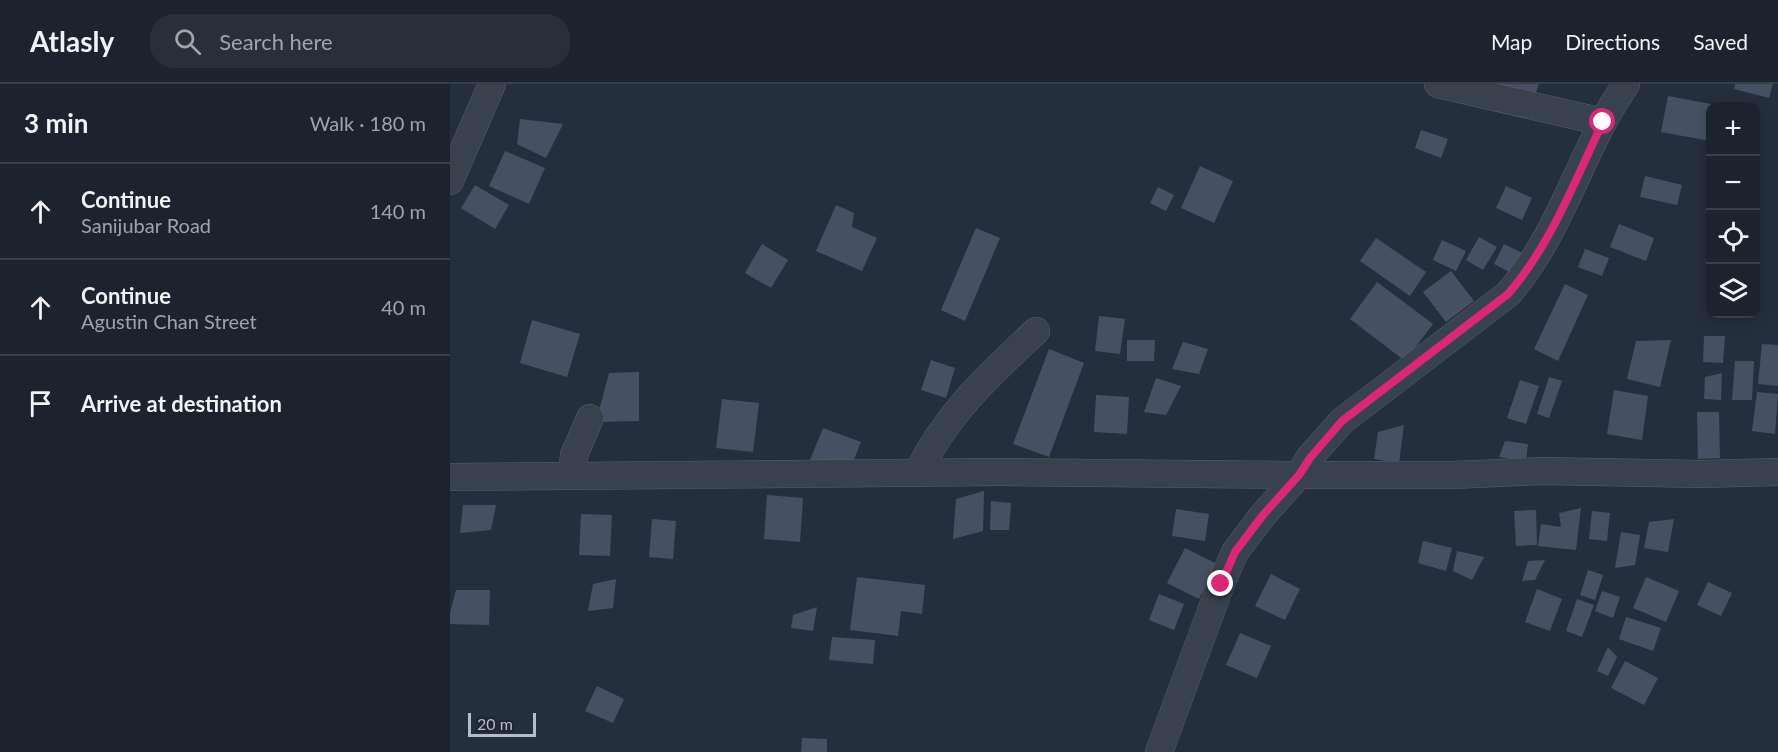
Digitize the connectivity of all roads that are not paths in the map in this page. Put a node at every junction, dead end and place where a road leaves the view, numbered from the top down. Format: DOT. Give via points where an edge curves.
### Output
graph roads {
  1 [pos="492,84"];
  2 [pos="1438,84"];
  3 [pos="1626,84"];
  4 [pos="1603,122"];
  5 [pos="450,181"];
  6 [pos="1036,331"];
  7 [pos="590,418"];
  8 [pos="918,472"];
  9 [pos="1778,472"];
  10 [pos="572,475"];
  11 [pos="1299,475"];
  12 [pos="450,477"];
  13 [pos="1159,752"];
  1 -- 5 [label="street"];
  2 -- 4 [label="street"];
  3 -- 4 [label="street"];
  4 -- 11 [label="street" via="1547,239 1523,277 1508,294 1342,421"];
  6 -- 8 [label="street" via="974,390 939,434"];
  7 -- 10 [label="street" via="574,455"];
  8 -- 10 [label="street"];
  8 -- 11 [label="street"];
  9 -- 11 [label="street"];
  10 -- 12 [label="street"];
  11 -- 13 [label="street" via="1235,552"];
}
